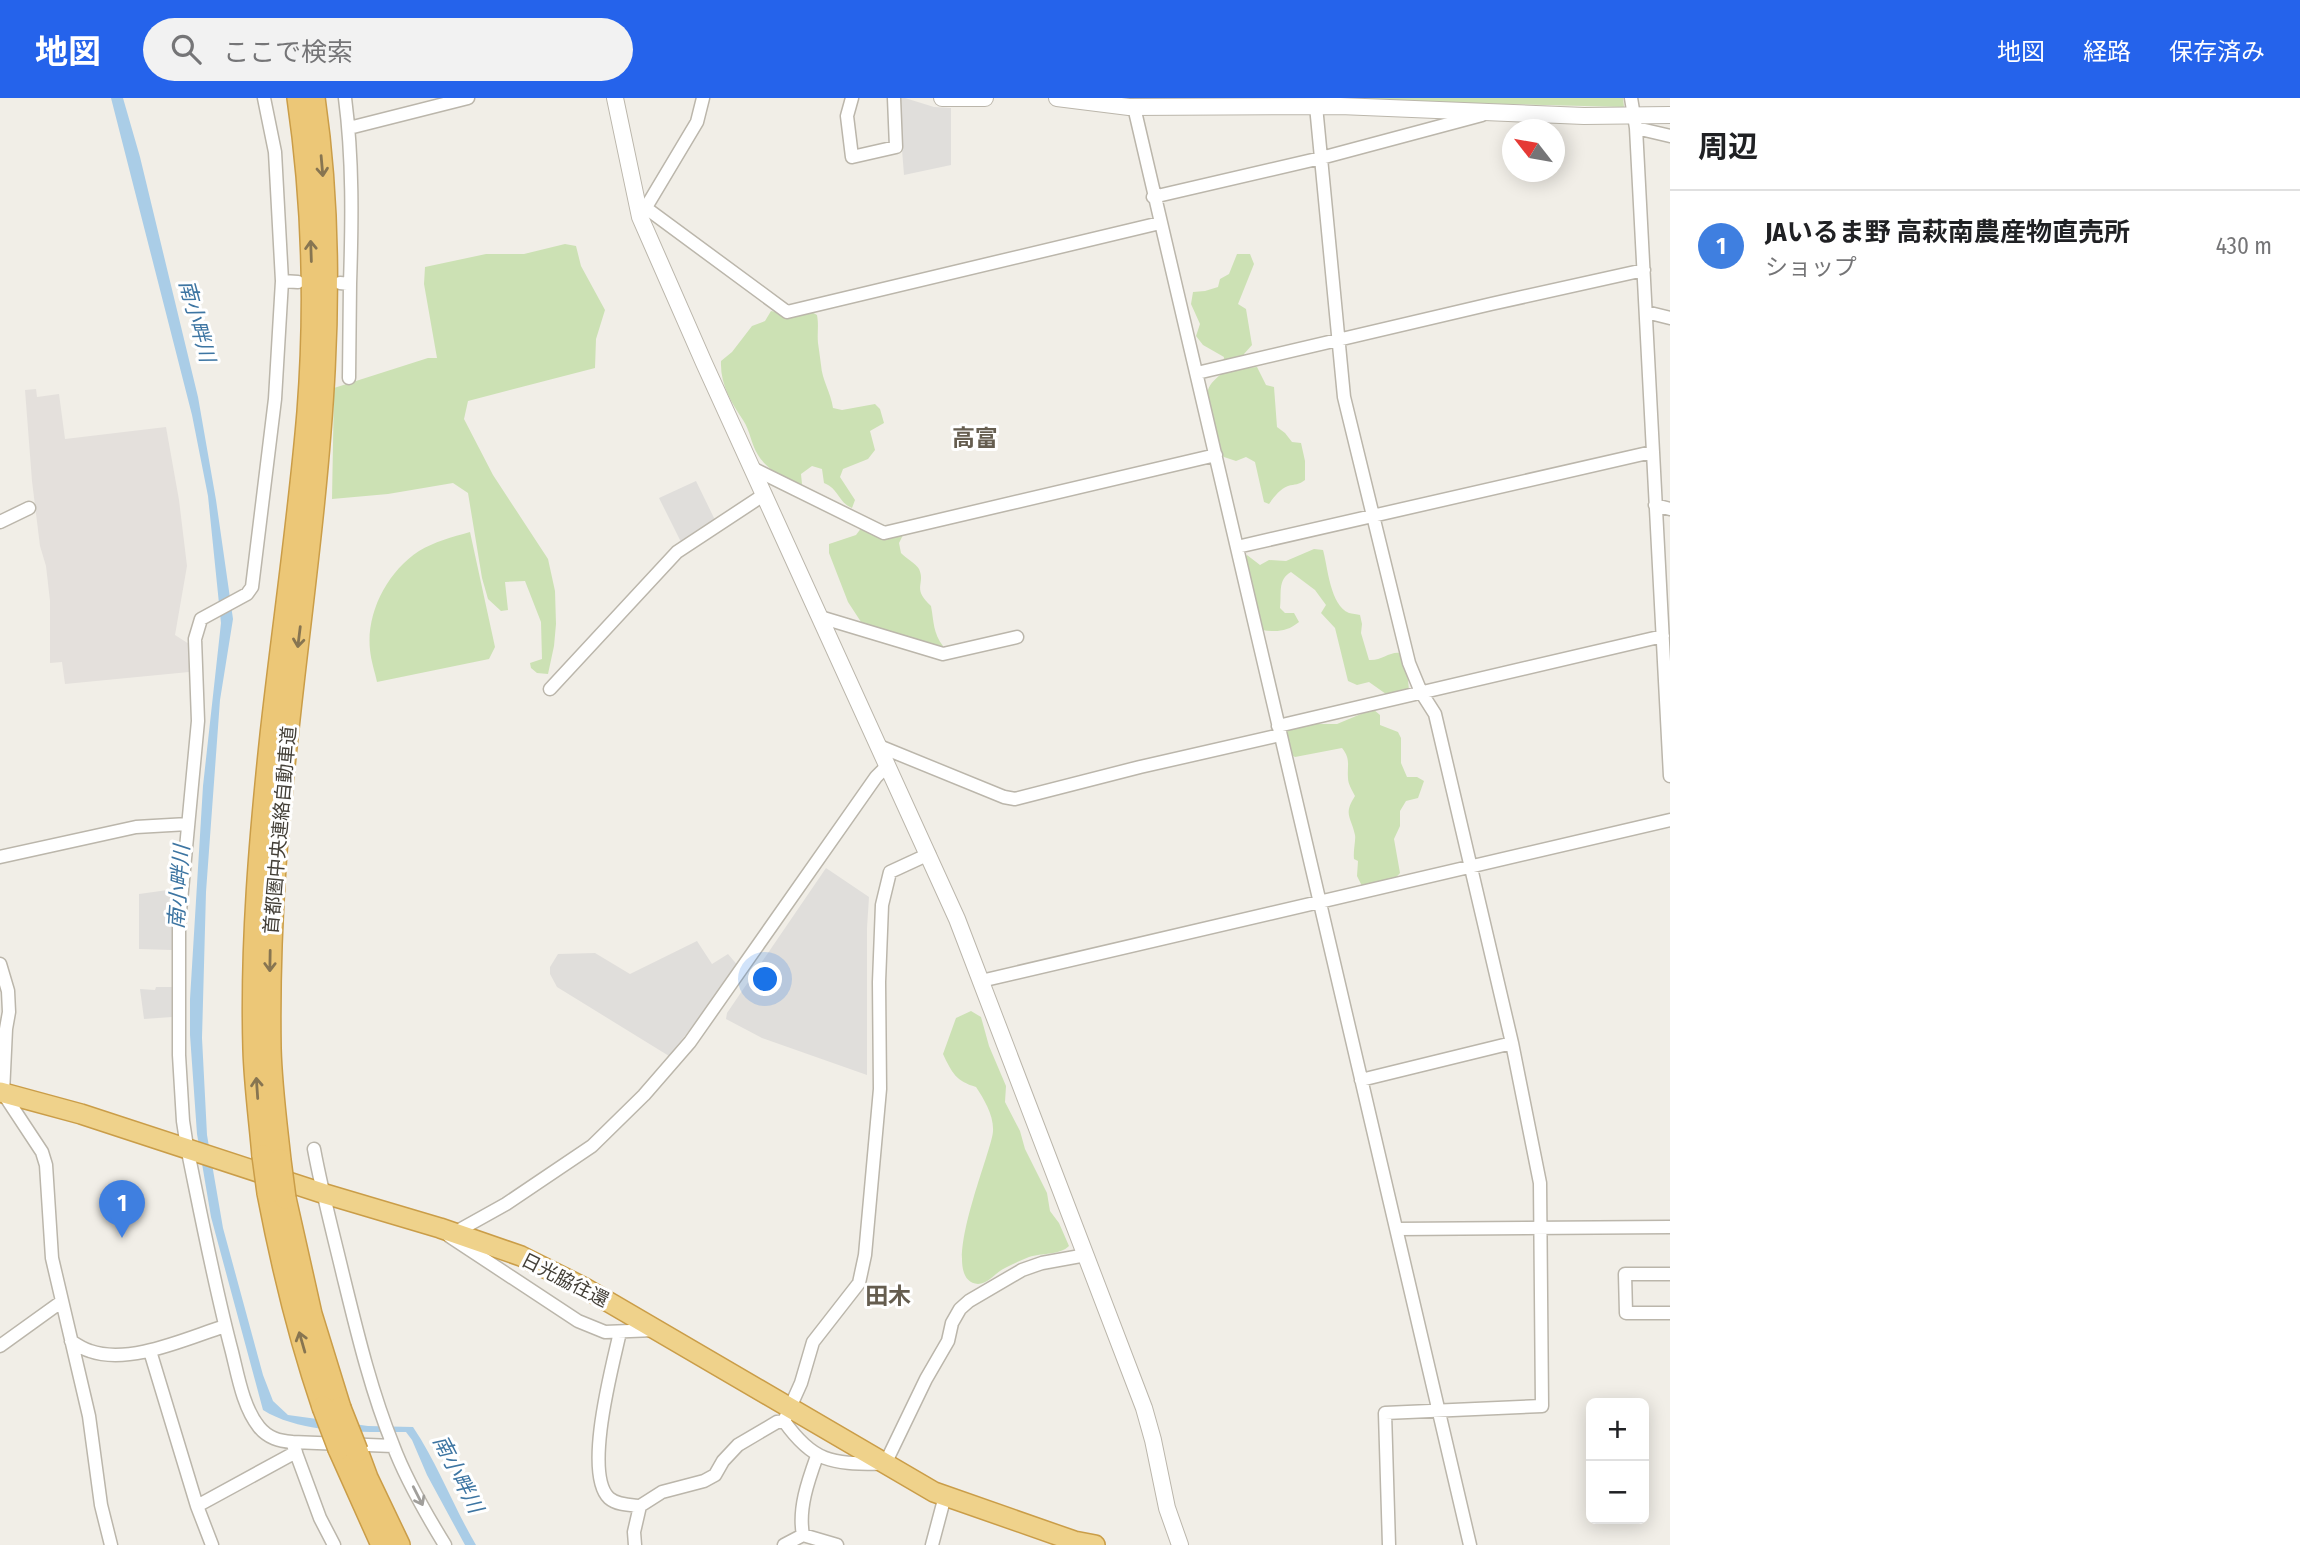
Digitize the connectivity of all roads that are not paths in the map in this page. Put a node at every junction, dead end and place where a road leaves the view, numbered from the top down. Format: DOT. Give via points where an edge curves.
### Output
graph roads {
  1 [pos="264,98"];
  2 [pos="298,98"];
  3 [pos="314,98"];
  4 [pos="345,98"];
  5 [pos="468,98"];
  6 [pos="615,98"];
  7 [pos="703,98"];
  8 [pos="852,98"];
  9 [pos="894,98"];
  10 [pos="942,98"];
  11 [pos="985,98"];
  12 [pos="1057,98"];
  13 [pos="1631,98"];
  14 [pos="1129,104"];
  15 [pos="1316,106"];
  16 [pos="1493,112"];
  17 [pos="1670,115"];
  18 [pos="1635,123"];
  19 [pos="349,128"];
  20 [pos="1670,136"];
  21 [pos="1321,158"];
  22 [pos="1153,197"];
  23 [pos="643,212"];
  24 [pos="1160,223"];
  25 [pos="1644,270"];
  26 [pos="282,281"];
  27 [pos="298,282"];
  28 [pos="1646,312"];
  29 [pos="1670,318"];
  30 [pos="1339,339"];
  31 [pos="1197,373"];
  32 [pos="349,378"];
  33 [pos="1652,452"];
  34 [pos="1216,455"];
  35 [pos="752,468"];
  36 [pos="765,494"];
  37 [pos="1655,506"];
  38 [pos="29,509"];
  39 [pos="1670,509"];
  40 [pos="1373,518"];
  41 [pos="0,522"];
  42 [pos="1237,547"];
  43 [pos="820,617"];
  44 [pos="1662,636"];
  45 [pos="1017,638"];
  46 [pos="550,689"];
  47 [pos="1421,692"];
  48 [pos="1667,696"];
  49 [pos="1279,730"];
  50 [pos="879,746"];
  51 [pos="888,765"];
  52 [pos="1670,776"];
  53 [pos="1670,820"];
  54 [pos="188,824"];
  55 [pos="929,854"];
  56 [pos="0,857"];
  57 [pos="1471,868"];
  58 [pos="1320,903"];
  59 [pos="0,964"];
  60 [pos="981,981"];
  61 [pos="1512,1043"];
  62 [pos="1361,1080"];
  63 [pos="2,1092"];
  64 [pos="191,1149"];
  65 [pos="314,1149"];
  66 [pos="271,1158"];
  67 [pos="322,1193"];
  68 [pos="1670,1227"];
  69 [pos="1540,1228"];
  70 [pos="1397,1229"];
  71 [pos="447,1231"];
  72 [pos="1086,1255"];
  73 [pos="1670,1274"];
  74 [pos="61,1302"];
  75 [pos="1670,1313"];
  76 [pos="225,1326"];
  77 [pos="655,1330"];
  78 [pos="621,1332"];
  79 [pos="71,1341"];
  80 [pos="0,1346"];
  81 [pos="150,1350"];
  82 [pos="1439,1410"];
  83 [pos="787,1415"];
  84 [pos="393,1446"];
  85 [pos="294,1447"];
  86 [pos="348,1450"];
  87 [pos="817,1456"];
  88 [pos="885,1464"];
  89 [pos="945,1496"];
  90 [pos="197,1506"];
  91 [pos="640,1506"];
  92 [pos="803,1535"];
  93 [pos="111,1545"];
  94 [pos="212,1545"];
  95 [pos="334,1545"];
  96 [pos="382,1545"];
  97 [pos="399,1545"];
  98 [pos="445,1545"];
  99 [pos="635,1545"];
  100 [pos="784,1545"];
  101 [pos="837,1545"];
  102 [pos="932,1545"];
  103 [pos="1095,1545"];
  104 [pos="1180,1545"];
  105 [pos="1389,1545"];
  106 [pos="1470,1545"];
  1 -- 26 [label="street" via="275,152"];
  66 -- 2 [label="highway, 首都圏中央連絡自動車道, one-way" via="254,1051 254,991 271,734 308,411 309,213"];
  3 -- 66 [label="highway, 首都圏中央連絡自動車道, one-way" via="326,213 327,332 273,903"];
  4 -- 19 [label="street"];
  5 -- 19 [label="street"];
  6 -- 23 [label="street"];
  7 -- 23 [label="street" via="697,122"];
  8 -- 9 [label="street" via="847,116 852,157 896,147"];
  10 -- 11 [label="street"];
  12 -- 14 [label="street"];
  13 -- 18 [label="street"];
  14 -- 15 [label="street"];
  14 -- 22 [label="street"];
  15 -- 16 [label="street"];
  15 -- 21 [label="street"];
  16 -- 18 [label="street"];
  16 -- 21 [label="street"];
  17 -- 18 [label="street"];
  18 -- 20 [label="street"];
  18 -- 25 [label="street"];
  19 -- 32 [label="street" via="352,230 345,283"];
  21 -- 22 [label="street"];
  21 -- 30 [label="street"];
  22 -- 24 [label="street"];
  23 -- 24 [label="street" via="787,312"];
  23 -- 35 [label="street"];
  24 -- 31 [label="street"];
  25 -- 28 [label="street"];
  25 -- 30 [label="street"];
  26 -- 27 [label="street"];
  26 -- 54 [label="street" via="275,399 254,582 242,597 206,615 195,639 198,721"];
  28 -- 29 [label="street"];
  28 -- 33 [label="street"];
  30 -- 31 [label="street"];
  30 -- 40 [label="street" via="1343,397"];
  31 -- 34 [label="street"];
  33 -- 37 [label="street"];
  33 -- 40 [label="street"];
  34 -- 35 [label="street" via="884,533"];
  34 -- 42 [label="street"];
  35 -- 36 [label="street"];
  36 -- 43 [label="street"];
  36 -- 46 [label="street" via="677,552"];
  37 -- 39 [label="street"];
  37 -- 44 [label="street"];
  38 -- 41 [label="street"];
  40 -- 42 [label="street"];
  40 -- 47 [label="street" via="1409,663"];
  42 -- 49 [label="street"];
  43 -- 45 [label="street" via="943,654"];
  43 -- 50 [label="street"];
  44 -- 47 [label="street"];
  44 -- 48 [label="street"];
  47 -- 49 [label="street"];
  47 -- 57 [label="street" via="1435,714"];
  48 -- 52 [label="street"];
  49 -- 50 [label="street" via="1014,799"];
  49 -- 58 [label="street"];
  50 -- 51 [label="street"];
  51 -- 55 [label="street"];
  51 -- 71 [label="street" via="690,1042 644,1095 592,1146 506,1204"];
  53 -- 57 [label="street"];
  54 -- 56 [label="street" via="136,827"];
  54 -- 64 [label="street" via="179,922 179,1042 183,1121"];
  55 -- 60 [label="street"];
  55 -- 83 [label="street" via="890,872 882,905 880,1089 866,1255 859,1283 813,1342"];
  57 -- 58 [label="street"];
  57 -- 61 [label="street"];
  58 -- 60 [label="street"];
  58 -- 62 [label="street"];
  59 -- 63 [label="street" via="9,1012"];
  60 -- 72 [label="street"];
  61 -- 62 [label="street"];
  61 -- 69 [label="street" via="1540,1183"];
  62 -- 70 [label="street"];
  63 -- 64 [label="highway, 日光脇往還"];
  63 -- 74 [label="street" via="43,1152 52,1258"];
  64 -- 67 [label="highway, 日光脇往還"];
  64 -- 76 [label="street"];
  65 -- 67 [label="street"];
  66 -- 86 [label="highway, 首都圏中央連絡自動車道, bridge" via="279,1251 296,1320"];
  67 -- 71 [label="highway, 日光脇往還"];
  67 -- 84 [label="street" via="354,1321"];
  68 -- 69 [label="street"];
  69 -- 70 [label="street"];
  69 -- 82 [label="street" via="1542,1406"];
  70 -- 82 [label="street"];
  71 -- 77 [label="highway, 日光脇往還" via="555,1271"];
  71 -- 78 [label="street" via="456,1243 578,1321 605,1332"];
  72 -- 88 [label="street" via="1022,1270 960,1309"];
  72 -- 104 [label="street" via="1144,1408"];
  73 -- 75 [label="street" via="1625,1274 1626,1313"];
  74 -- 79 [label="street"];
  74 -- 80 [label="street"];
  76 -- 81 [label="street"];
  76 -- 85 [label="street" via="251,1414 268,1436"];
  77 -- 78 [label="street"];
  77 -- 83 [label="highway, 日光脇往還"];
  78 -- 91 [label="street" via="603,1411 599,1462 608,1498"];
  79 -- 81 [label="street" via="106,1355"];
  79 -- 93 [label="street"];
  81 -- 90 [label="street"];
  82 -- 105 [label="street" via="1385,1413"];
  82 -- 106 [label="street"];
  83 -- 87 [label="street" via="798,1441"];
  83 -- 88 [label="highway, 日光脇往還"];
  83 -- 91 [label="street" via="738,1445 715,1475 662,1492"];
  84 -- 85 [label="street"];
  84 -- 98 [label="street, one-way"];
  85 -- 90 [label="street"];
  85 -- 95 [label="street"];
  86 -- 96 [label="highway, 首都圏中央連絡自動車道"];
  86 -- 97 [label="highway, 首都圏中央連絡自動車道"];
  87 -- 88 [label="street" via="848,1464"];
  87 -- 92 [label="street" via="806,1488"];
  88 -- 89 [label="highway, 日光脇往還"];
  89 -- 102 [label="street"];
  89 -- 103 [label="highway, 日光脇往還"];
  90 -- 94 [label="street"];
  91 -- 99 [label="street"];
  92 -- 100 [label="street"];
  92 -- 101 [label="street"];
}
